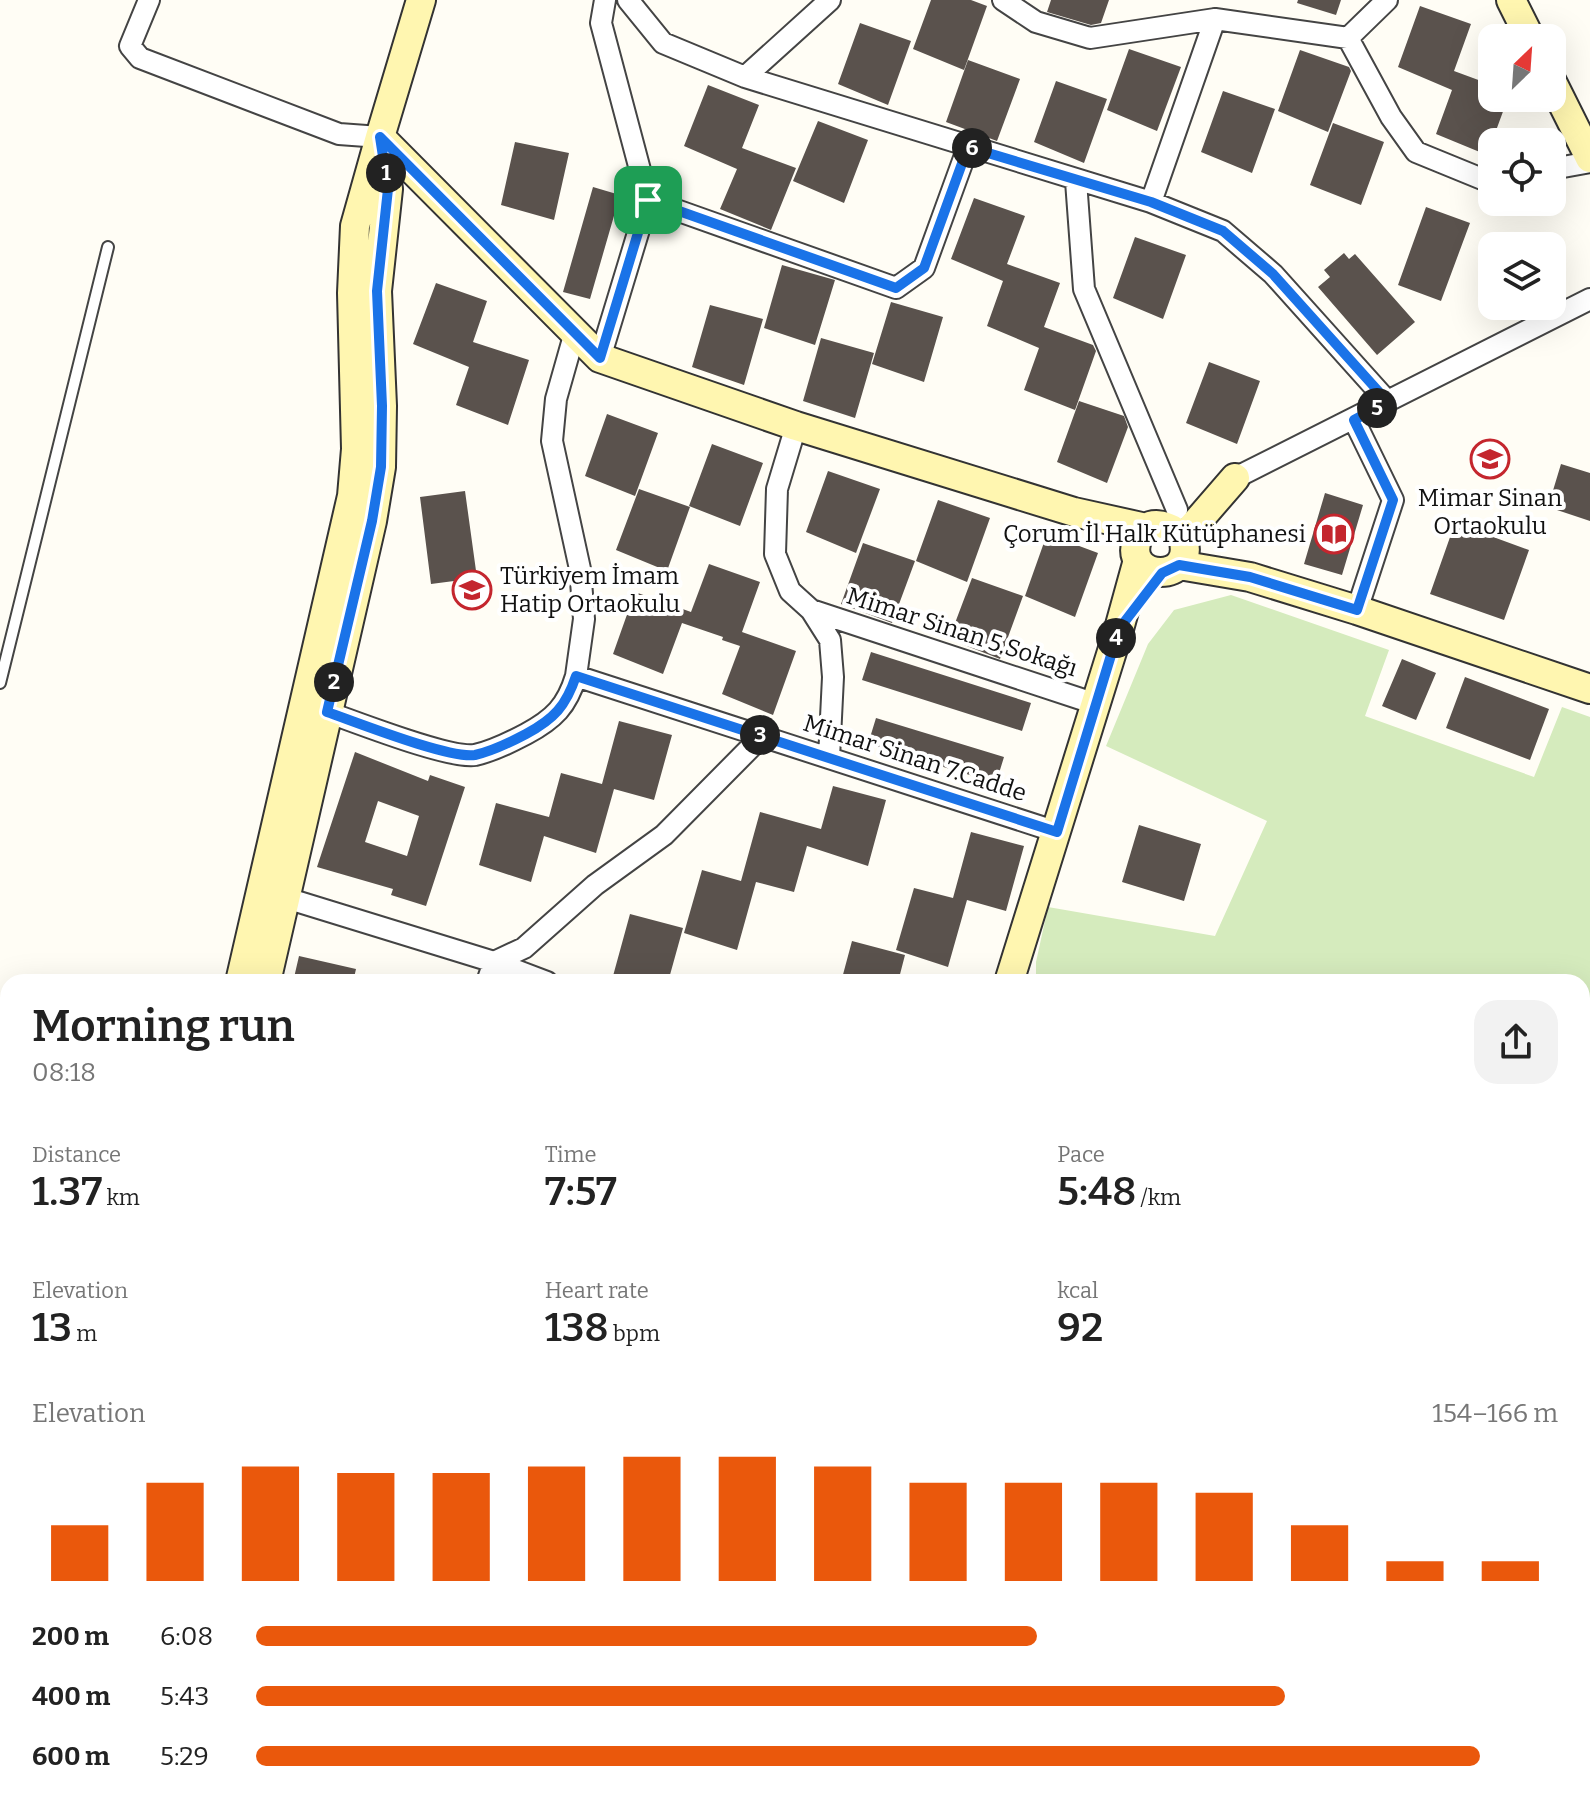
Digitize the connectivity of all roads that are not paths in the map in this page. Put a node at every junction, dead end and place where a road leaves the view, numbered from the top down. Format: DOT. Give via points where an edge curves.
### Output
graph roads {
  1 [pos="149,0"];
  2 [pos="421,0"];
  3 [pos="605,0"];
  4 [pos="628,0"];
  5 [pos="830,0"];
  6 [pos="1003,0"];
  7 [pos="1387,0"];
  8 [pos="1511,0"];
  9 [pos="1215,19"];
  10 [pos="1523,24"];
  11 [pos="1348,38"];
  12 [pos="745,77"];
  13 [pos="1566,111"];
  14 [pos="380,137"];
  15 [pos="968,147"];
  16 [pos="1590,160"];
  17 [pos="1566,166"];
  18 [pos="1478,177"];
  19 [pos="1076,181"];
  20 [pos="427,185"];
  21 [pos="648,200"];
  22 [pos="1151,202"];
  23 [pos="382,238"];
  24 [pos="108,247"];
  25 [pos="1590,299"];
  26 [pos="575,332"];
  27 [pos="600,358"];
  28 [pos="1388,402"];
  29 [pos="1354,420"];
  30 [pos="796,426"];
  31 [pos="1235,478"];
  32 [pos="1163,544"];
  33 [pos="811,610"];
  34 [pos="1357,610"];
  35 [pos="576,676"];
  36 [pos="0,683"];
  37 [pos="1590,689"];
  38 [pos="1096,704"];
  39 [pos="327,712"];
  40 [pos="762,736"];
  41 [pos="829,758"];
  42 [pos="1057,832"];
  43 [pos="275,895"];
  44 [pos="490,972"];
  45 [pos="243,974"];
  46 [pos="267,974"];
  47 [pos="1012,974"];
  1 -- 14 [label="street" via="130,46 140,58 339,134"];
  2 -- 14 [label="street"];
  3 -- 21 [label="street" via="601,23"];
  4 -- 12 [label="street" via="663,43"];
  5 -- 12 [label="street"];
  6 -- 9 [label="street" via="1036,22 1090,38"];
  7 -- 11 [label="street"];
  8 -- 10 [label="street"];
  9 -- 11 [label="street"];
  9 -- 22 [label="street"];
  11 -- 18 [label="street" via="1416,152"];
  12 -- 15 [label="street"];
  13 -- 16 [label="street"];
  14 -- 20 [label="street"];
  14 -- 23 [label="street" via="388,189"];
  14 -- 43 [label="street" via="355,226 352,496 302,708"];
  15 -- 19 [label="street"];
  15 -- 21 [label="street" via="924,268 896,288"];
  16 -- 17 [label="street"];
  19 -- 22 [label="street"];
  19 -- 32 [label="street" via="1084,289"];
  20 -- 23 [label="street" via="405,199"];
  20 -- 26 [label="street"];
  21 -- 27 [label="street"];
  22 -- 28 [label="street" via="1223,231 1273,274"];
  23 -- 39 [label="street" via="377,322 381,467"];
  24 -- 36 [label="lane"];
  25 -- 28 [label="street"];
  26 -- 27 [label="street"];
  26 -- 35 [label="street" via="556,399 552,441 580,569 584,619"];
  27 -- 30 [label="street"];
  28 -- 29 [label="street"];
  29 -- 31 [label="street"];
  29 -- 34 [label="street" via="1393,500"];
  30 -- 32 [label="street"];
  30 -- 33 [label="street" via="777,489 775,554 790,591"];
  31 -- 32 [label="street"];
  32 -- 34 [label="street"];
  32 -- 38 [label="street" via="1119,629"];
  33 -- 38 [label="street, Mimar Sinan 5.Sokağı"];
  33 -- 41 [label="street" via="830,640"];
  34 -- 37 [label="street"];
  35 -- 39 [label="street" via="569,698 554,717 500,748 472,756"];
  35 -- 40 [label="street, Mimar Sinan 7.Cadde"];
  38 -- 42 [label="street"];
  39 -- 43 [label="street"];
  40 -- 41 [label="street, Mimar Sinan 7.Cadde"];
  40 -- 44 [label="street" via="664,835"];
  41 -- 42 [label="street, Mimar Sinan 7.Cadde"];
  42 -- 47 [label="street"];
  43 -- 44 [label="street"];
  43 -- 45 [label="street"];
  43 -- 46 [label="street"];
}
